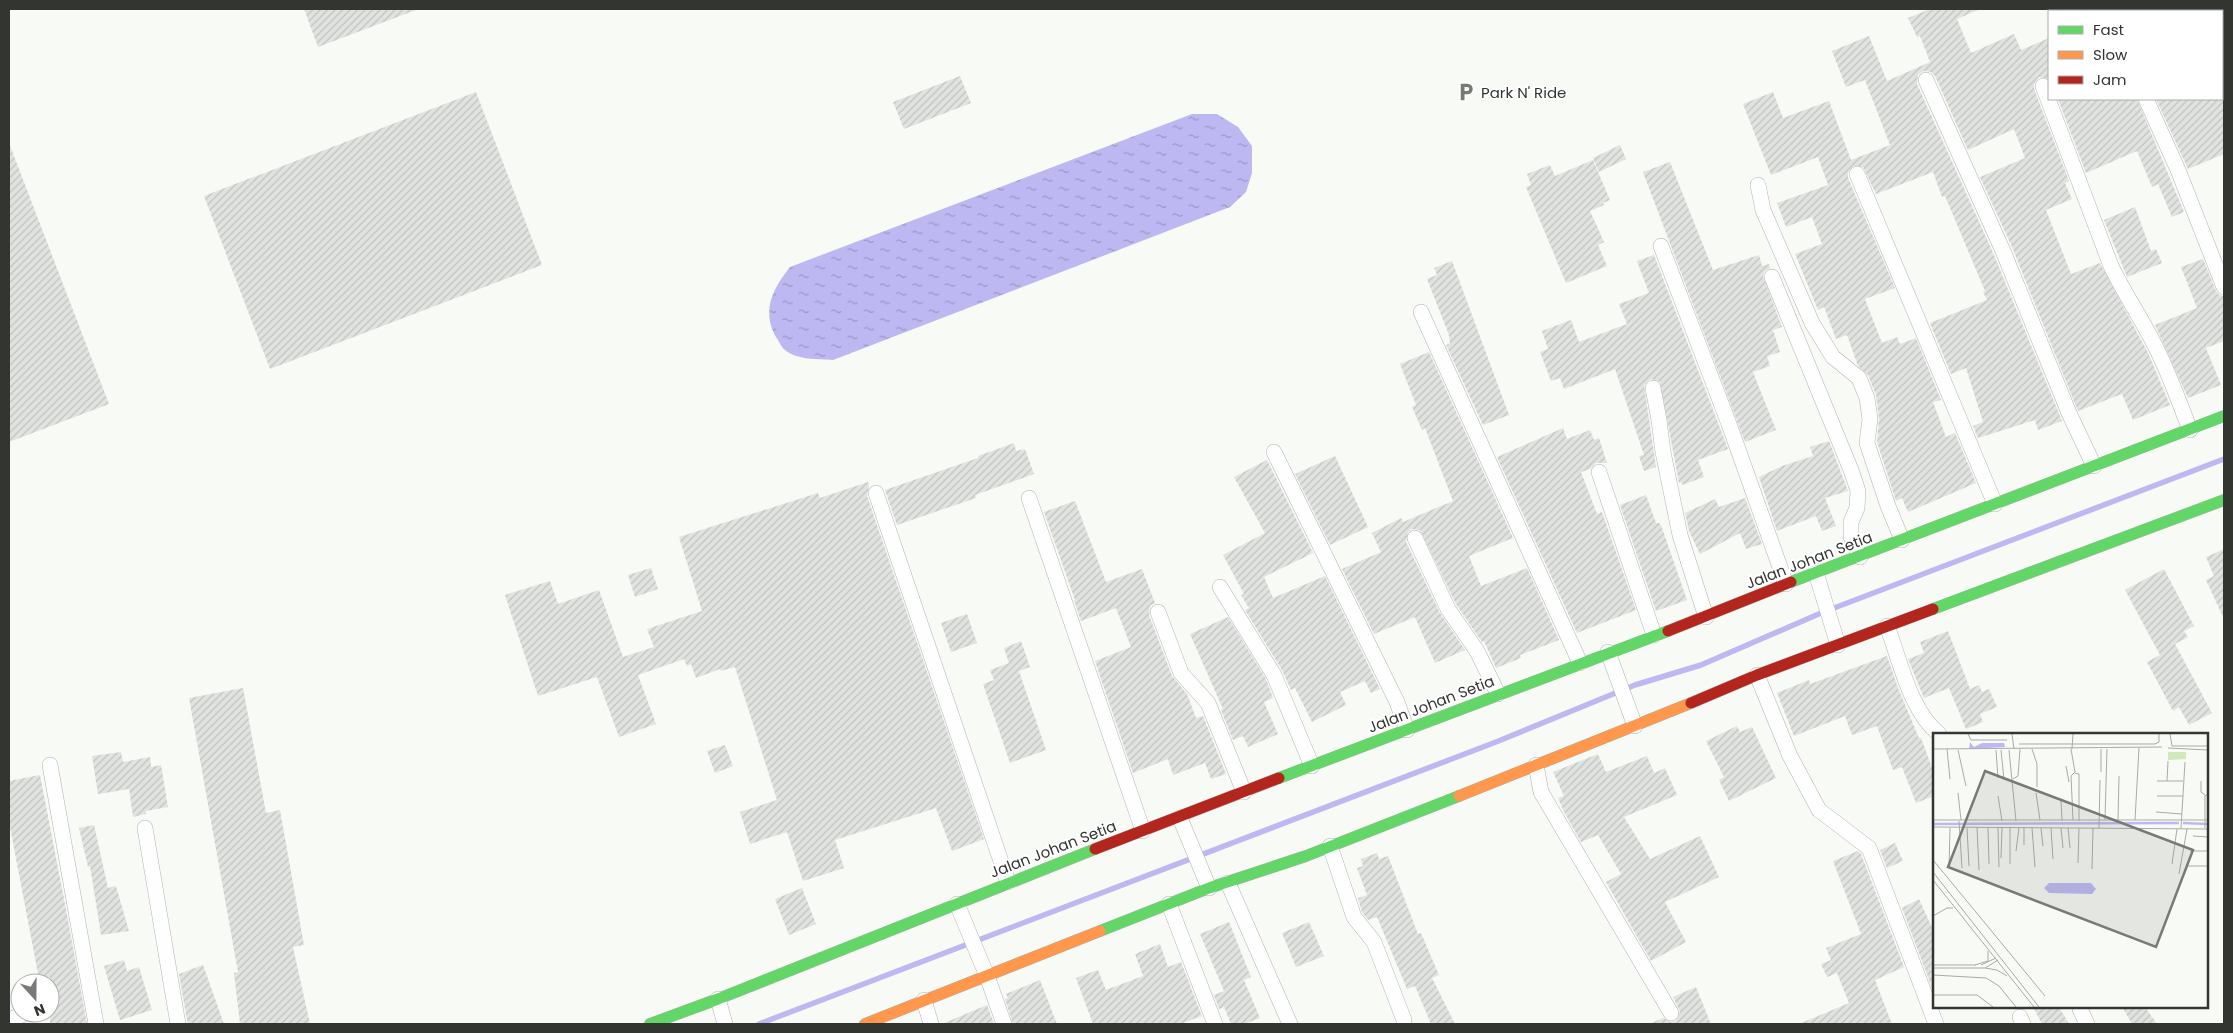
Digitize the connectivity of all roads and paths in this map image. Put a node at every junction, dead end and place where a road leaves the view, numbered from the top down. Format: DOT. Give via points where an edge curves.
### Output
graph roads {
  1 [pos="1926,80"];
  2 [pos="2043,86"];
  3 [pos="2048,99"];
  4 [pos="2048,100"];
  5 [pos="2146,100"];
  6 [pos="1857,174"];
  7 [pos="1758,185"];
  8 [pos="1661,246"];
  9 [pos="1772,276"];
  10 [pos="2224,287"];
  11 [pos="1421,312"];
  12 [pos="1653,388"];
  13 [pos="2224,416"];
  14 [pos="2190,430"];
  15 [pos="1274,452"];
  16 [pos="2094,466"];
  17 [pos="1599,472"];
  18 [pos="876,493"];
  19 [pos="1029,498"];
  20 [pos="1992,498"];
  21 [pos="2224,500"];
  22 [pos="1415,538"];
  23 [pos="1902,540"];
  24 [pos="1860,557"];
  25 [pos="1816,573"];
  26 [pos="1786,584"];
  27 [pos="1220,587"];
  28 [pos="1158,612"];
  29 [pos="1706,617"];
  30 [pos="1887,626"];
  31 [pos="1654,635"];
  32 [pos="1836,637"];
  33 [pos="1608,652"];
  34 [pos="1580,663"];
  35 [pos="1757,675"];
  36 [pos="1498,694"];
  37 [pos="1633,721"];
  38 [pos="1405,724"];
  39 [pos="1938,733"];
  40 [pos="1310,762"];
  41 [pos="50,765"];
  42 [pos="1536,765"];
  43 [pos="1243,789"];
  44 [pos="1180,818"];
  45 [pos="1141,827"];
  46 [pos="145,828"];
  47 [pos="1330,846"];
  48 [pos="1008,882"];
  49 [pos="1206,882"];
  50 [pos="1228,883"];
  51 [pos="957,904"];
  52 [pos="1170,904"];
  53 [pos="985,970"];
  54 [pos="718,999"];
  55 [pos="924,1000"];
  56 [pos="2080,1009"];
  57 [pos="1671,1013"];
  58 [pos="1404,1020"];
  59 [pos="724,1021"];
  60 [pos="96,1024"];
  61 [pos="178,1024"];
  62 [pos="650,1024"];
  63 [pos="865,1024"];
  64 [pos="931,1024"];
  65 [pos="1004,1024"];
  66 [pos="1215,1024"];
  67 [pos="1290,1024"];
  68 [pos="1936,1024"];
  69 [pos="2088,1024"];
  1 -- 16 [label="street"];
  2 -- 3 [label="street"];
  4 -- 14 [label="street" via="2111,266 2151,337"];
  5 -- 10 [label="street"];
  6 -- 20 [label="street"];
  7 -- 23 [label="street" via="1763,210 1812,323 1833,357 1859,378 1867,398 1870,419 1867,443"];
  8 -- 26 [label="street"];
  9 -- 24 [label="street" via="1858,491 1857,508 1851,522 1852,538"];
  11 -- 34 [label="street"];
  12 -- 29 [label="street" via="1680,535"];
  13 -- 14 [label="main road, Jalan Johan Setia"];
  14 -- 16 [label="main road, Jalan Johan Setia"];
  15 -- 38 [label="street"];
  16 -- 20 [label="main road, Jalan Johan Setia"];
  17 -- 31 [label="street"];
  18 -- 48 [label="street"];
  19 -- 45 [label="street"];
  20 -- 23 [label="main road, Jalan Johan Setia"];
  21 -- 30 [label="main road"];
  22 -- 36 [label="street" via="1448,609 1476,651"];
  23 -- 24 [label="main road, Jalan Johan Setia"];
  24 -- 25 [label="main road, Jalan Johan Setia"];
  25 -- 26 [label="main road, Jalan Johan Setia"];
  25 -- 32 [label="street"];
  26 -- 29 [label="main road, Jalan Johan Setia"];
  27 -- 40 [label="street" via="1274,676"];
  28 -- 43 [label="street" via="1181,673 1208,703"];
  29 -- 31 [label="main road, Jalan Johan Setia"];
  30 -- 32 [label="main road"];
  30 -- 39 [label="street" via="1918,710"];
  31 -- 33 [label="main road, Jalan Johan Setia"];
  32 -- 35 [label="main road"];
  33 -- 34 [label="main road, Jalan Johan Setia"];
  33 -- 37 [label="street"];
  34 -- 36 [label="main road, Jalan Johan Setia"];
  35 -- 37 [label="main road"];
  35 -- 68 [label="street" via="1790,756 1820,810 1869,848"];
  36 -- 38 [label="main road, Jalan Johan Setia"];
  37 -- 42 [label="main road"];
  38 -- 40 [label="main road, Jalan Johan Setia"];
  40 -- 43 [label="main road, Jalan Johan Setia"];
  41 -- 60 [label="street"];
  42 -- 47 [label="main road"];
  42 -- 57 [label="street" via="1541,792"];
  43 -- 44 [label="main road, Jalan Johan Setia"];
  44 -- 45 [label="main road, Jalan Johan Setia"];
  44 -- 49 [label="street"];
  45 -- 48 [label="main road, Jalan Johan Setia"];
  46 -- 61 [label="street"];
  47 -- 50 [label="main road"];
  47 -- 58 [label="street" via="1354,917 1374,942"];
  48 -- 51 [label="main road, Jalan Johan Setia"];
  49 -- 50 [label="main road"];
  49 -- 52 [label="main road"];
  50 -- 67 [label="street"];
  51 -- 53 [label="street"];
  51 -- 54 [label="main road, Jalan Johan Setia"];
  52 -- 53 [label="main road"];
  52 -- 66 [label="street"];
  53 -- 55 [label="main road"];
  53 -- 65 [label="street"];
  54 -- 59 [label="street"];
  54 -- 62 [label="main road, Jalan Johan Setia"];
  55 -- 63 [label="main road"];
  55 -- 64 [label="street"];
  56 -- 69 [label="street"];
}
